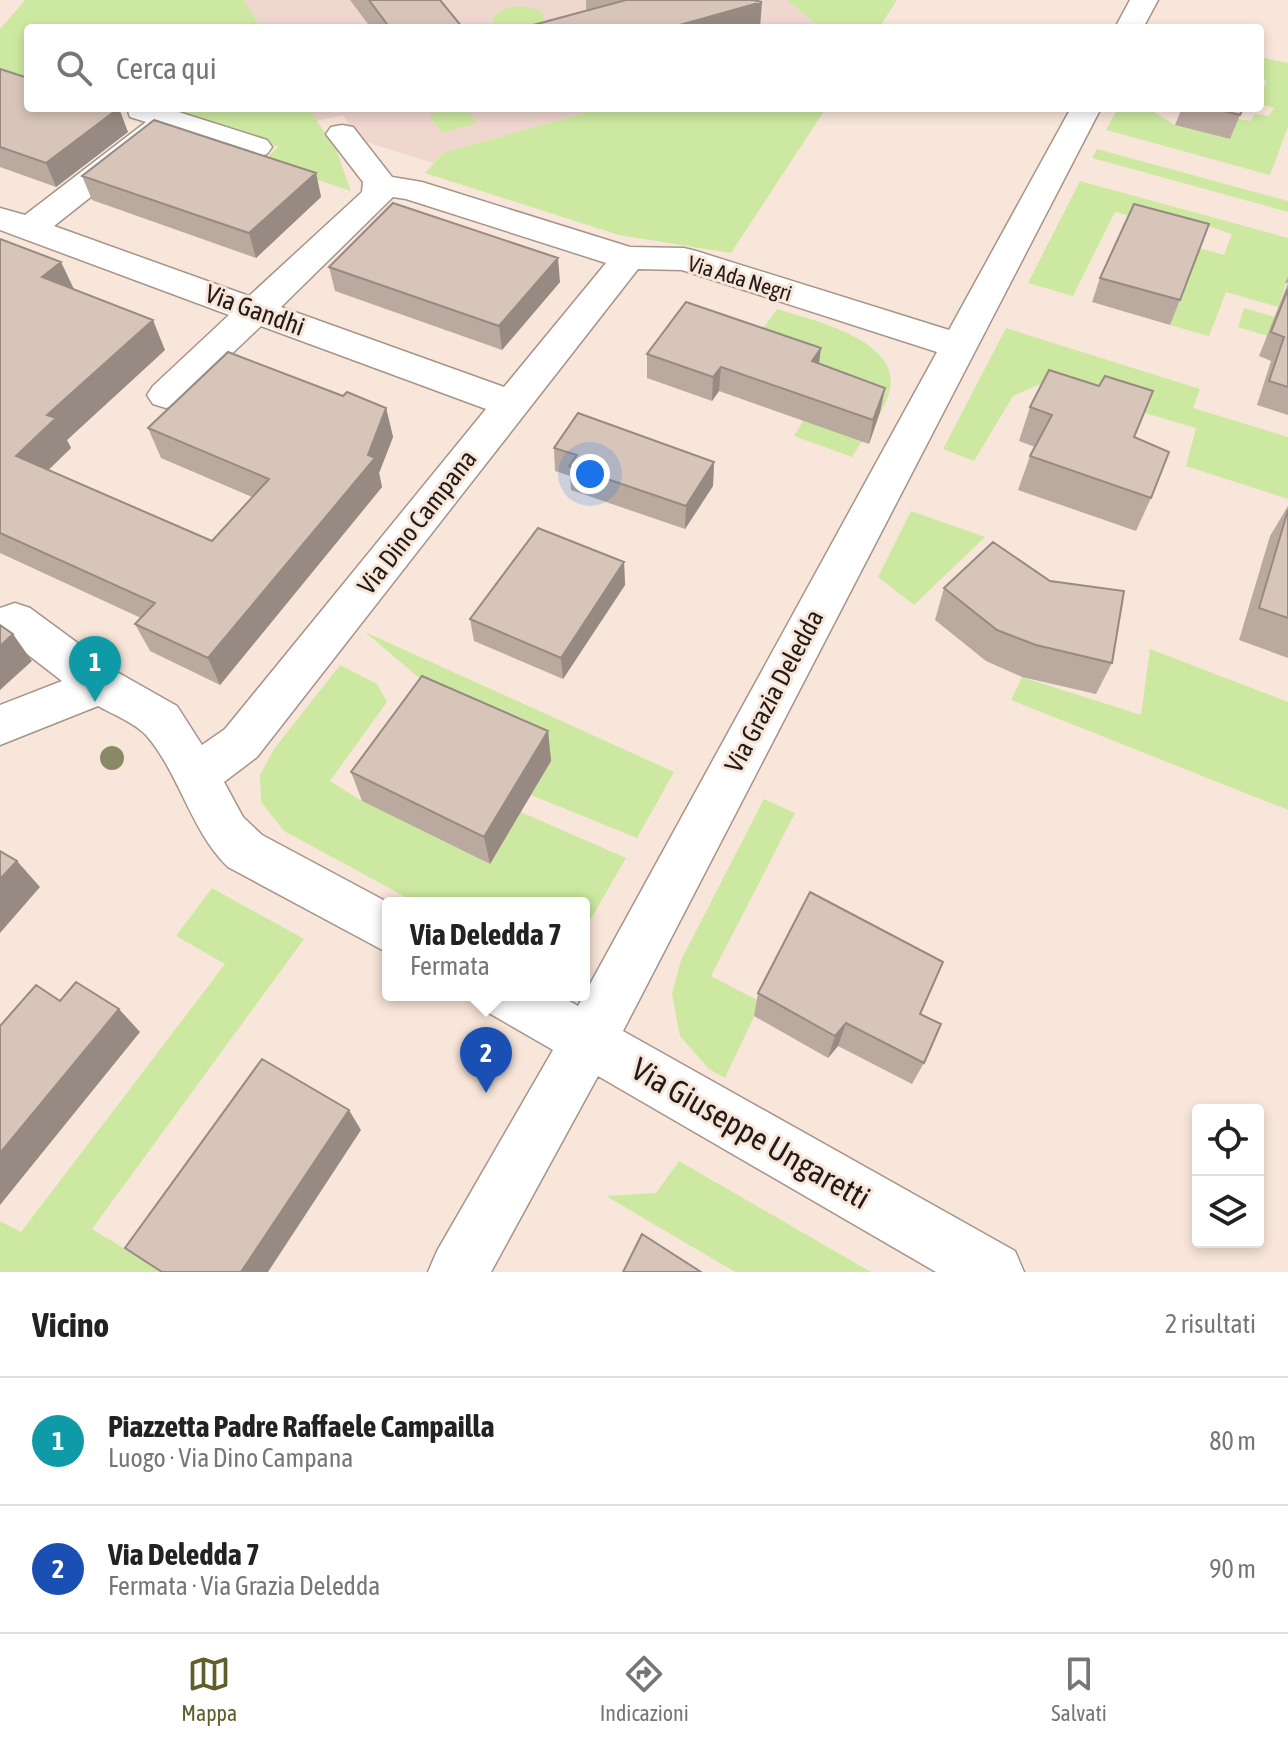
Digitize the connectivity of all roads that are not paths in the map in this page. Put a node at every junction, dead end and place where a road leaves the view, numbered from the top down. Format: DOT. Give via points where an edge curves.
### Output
graph roads {
  1 [pos="1144,0"];
  2 [pos="1131,24"];
  3 [pos="147,112"];
  4 [pos="1084,112"];
  5 [pos="169,119"];
  6 [pos="342,134"];
  7 [pos="256,147"];
  8 [pos="381,186"];
  9 [pos="15,223"];
  10 [pos="628,258"];
  11 [pos="255,310"];
  12 [pos="959,346"];
  13 [pos="166,395"];
  14 [pos="510,404"];
  15 [pos="15,620"];
  16 [pos="101,685"];
  17 [pos="0,725"];
  18 [pos="196,776"];
  19 [pos="382,926"];
  20 [pos="519,1001"];
  21 [pos="589,1040"];
  22 [pos="458,1272"];
  23 [pos="994,1272"];
  1 -- 2 [label="street"];
  3 -- 5 [label="street"];
  4 -- 12 [label="street, Via Grazia Deledda"];
  5 -- 7 [label="street"];
  5 -- 9 [label="street"];
  6 -- 8 [label="street"];
  8 -- 10 [label="street, Via Ada Negri" via="410,189"];
  8 -- 11 [label="street" via="377,196"];
  9 -- 11 [label="street, Via Gandhi"];
  10 -- 12 [label="street, Via Ada Negri" via="684,259"];
  10 -- 14 [label="street, Via Dino Campana"];
  11 -- 13 [label="street"];
  11 -- 14 [label="street, Via Gandhi"];
  12 -- 21 [label="street, Via Grazia Deledda"];
  14 -- 18 [label="street, Via Dino Campana" via="241,743"];
  15 -- 16 [label="street"];
  16 -- 17 [label="street"];
  16 -- 18 [label="street" via="161,720"];
  18 -- 19 [label="street" via="226,833 245,851"];
  20 -- 21 [label="street, Via Giuseppe Ungaretti"];
  21 -- 22 [label="street, Via Grazia Deledda"];
  21 -- 23 [label="street, Via Giuseppe Ungaretti"];
}
